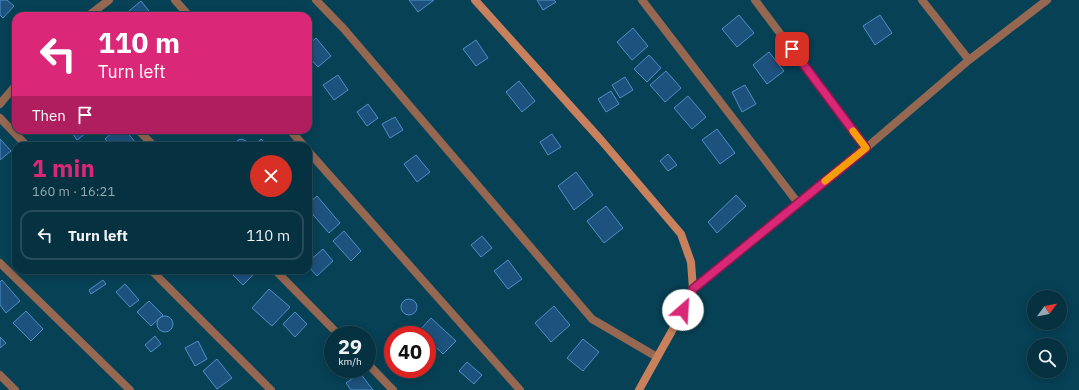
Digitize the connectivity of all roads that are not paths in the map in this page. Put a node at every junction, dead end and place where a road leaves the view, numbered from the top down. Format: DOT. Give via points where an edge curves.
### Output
graph roads {
  1 [pos="109,0"];
  2 [pos="175,0"];
  3 [pos="316,0"];
  4 [pos="475,0"];
  5 [pos="642,0"];
  6 [pos="755,0"];
  7 [pos="922,0"];
  8 [pos="1047,0"];
  9 [pos="93,12"];
  10 [pos="186,12"];
  11 [pos="969,60"];
  12 [pos="12,90"];
  13 [pos="0,104"];
  14 [pos="0,118"];
  15 [pos="12,130"];
  16 [pos="16,134"];
  17 [pos="142,134"];
  18 [pos="294,134"];
  19 [pos="24,142"];
  20 [pos="150,142"];
  21 [pos="300,142"];
  22 [pos="866,148"];
  23 [pos="312,156"];
  24 [pos="798,203"];
  25 [pos="0,263"];
  26 [pos="155,274"];
  27 [pos="279,274"];
  28 [pos="693,289"];
  29 [pos="330,326"];
  30 [pos="657,358"];
  31 [pos="376,372"];
  32 [pos="0,375"];
  33 [pos="15,390"];
  34 [pos="130,390"];
  35 [pos="271,390"];
  36 [pos="393,390"];
  37 [pos="520,390"];
  38 [pos="640,390"];
  1 -- 9 [label="street"];
  2 -- 10 [label="street"];
  3 -- 30 [label="street" via="344,29 592,319"];
  4 -- 28 [label="street" via="681,234 691,262"];
  5 -- 24 [label="street"];
  6 -- 22 [label="street"];
  7 -- 11 [label="street"];
  8 -- 11 [label="street"];
  11 -- 22 [label="street"];
  12 -- 13 [label="street"];
  14 -- 15 [label="street"];
  16 -- 19 [label="street"];
  17 -- 20 [label="street"];
  18 -- 21 [label="street"];
  22 -- 24 [label="street"];
  23 -- 37 [label="street"];
  24 -- 28 [label="street"];
  25 -- 34 [label="street"];
  26 -- 35 [label="street"];
  27 -- 29 [label="street"];
  28 -- 30 [label="street"];
  30 -- 38 [label="street"];
  31 -- 36 [label="street"];
  32 -- 33 [label="street"];
}
